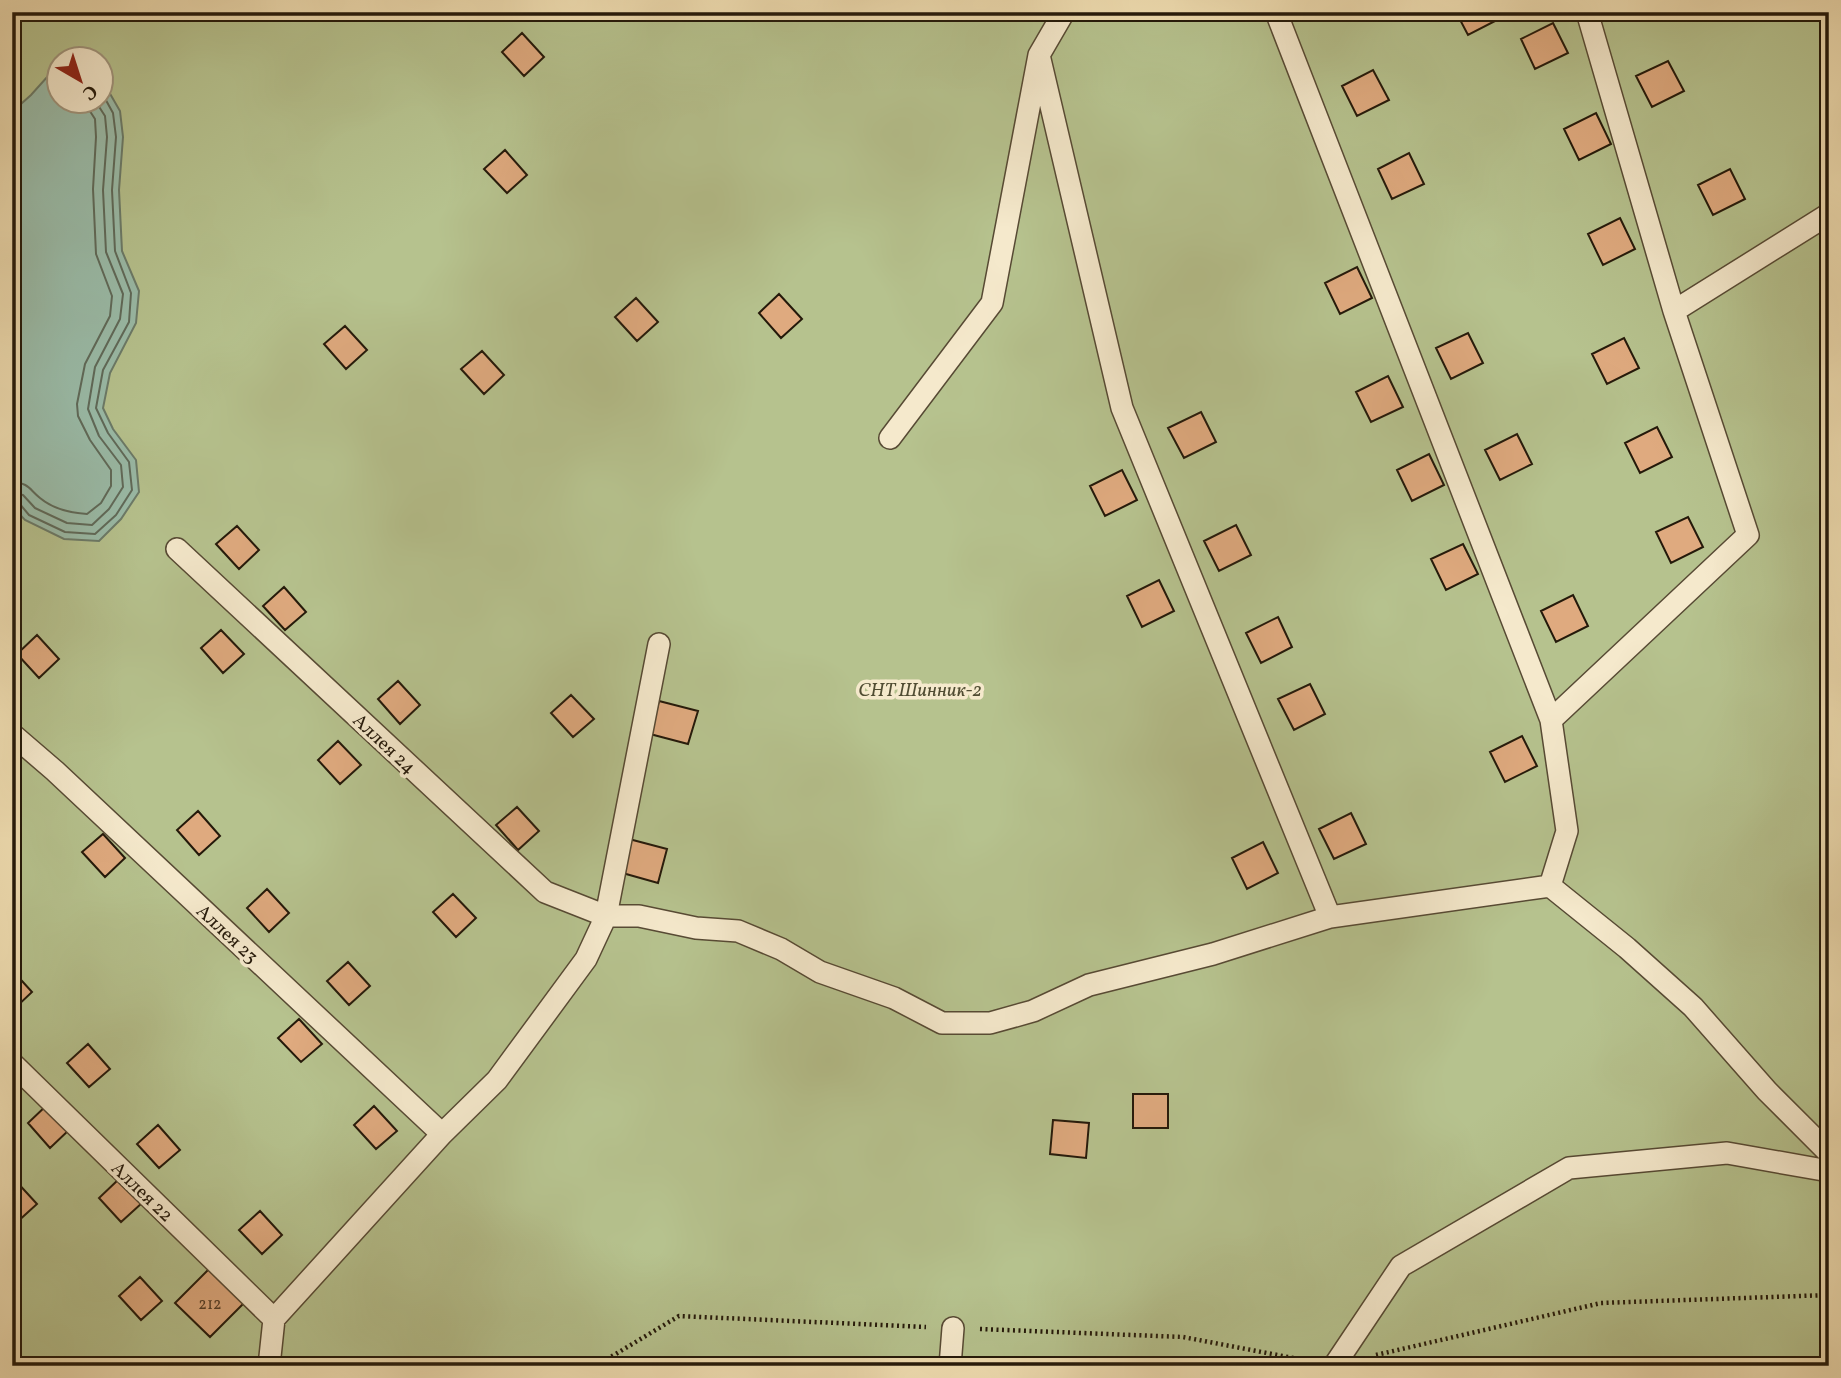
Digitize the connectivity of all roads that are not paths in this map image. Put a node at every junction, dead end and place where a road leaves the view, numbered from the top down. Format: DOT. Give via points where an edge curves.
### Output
graph roads {
  1 [pos="1064,12"];
  2 [pos="1276,12"];
  3 [pos="1587,12"];
  4 [pos="1039,55"];
  5 [pos="1829,214"];
  6 [pos="1674,311"];
  7 [pos="890,438"];
  8 [pos="177,549"];
  9 [pos="659,644"];
  10 [pos="1552,720"];
  11 [pos="12,734"];
  12 [pos="1550,886"];
  13 [pos="606,915"];
  14 [pos="1330,917"];
  15 [pos="12,1063"];
  16 [pos="442,1135"];
  17 [pos="1829,1153"];
  18 [pos="1829,1171"];
  19 [pos="274,1319"];
  20 [pos="953,1328"];
  21 [pos="1334,1365"];
  22 [pos="269,1366"];
  23 [pos="950,1366"];
  1 -- 4 [label="lane"];
  2 -- 10 [label="lane"];
  3 -- 6 [label="lane"];
  4 -- 7 [label="lane" via="992,303"];
  4 -- 14 [label="lane" via="1122,408"];
  5 -- 6 [label="lane"];
  6 -- 10 [label="lane" via="1748,535"];
  8 -- 13 [label="lane, Аллея 24" via="545,892"];
  9 -- 13 [label="lane"];
  10 -- 12 [label="lane" via="1567,831"];
  11 -- 16 [label="lane, Аллея 23"];
  12 -- 14 [label="lane, Аллея 24"];
  12 -- 17 [label="lane" via="1693,1007"];
  13 -- 14 [label="lane, Аллея 24" via="738,931 820,972 894,998 942,1023 990,1023 1033,1011 1089,985 1213,954"];
  13 -- 16 [label="lane" via="586,959 497,1080"];
  15 -- 19 [label="lane, Аллея 22"];
  16 -- 19 [label="lane"];
  18 -- 21 [label="lane" via="1727,1153 1569,1168 1401,1266"];
  19 -- 22 [label="lane"];
  20 -- 23 [label="lane"];
}
